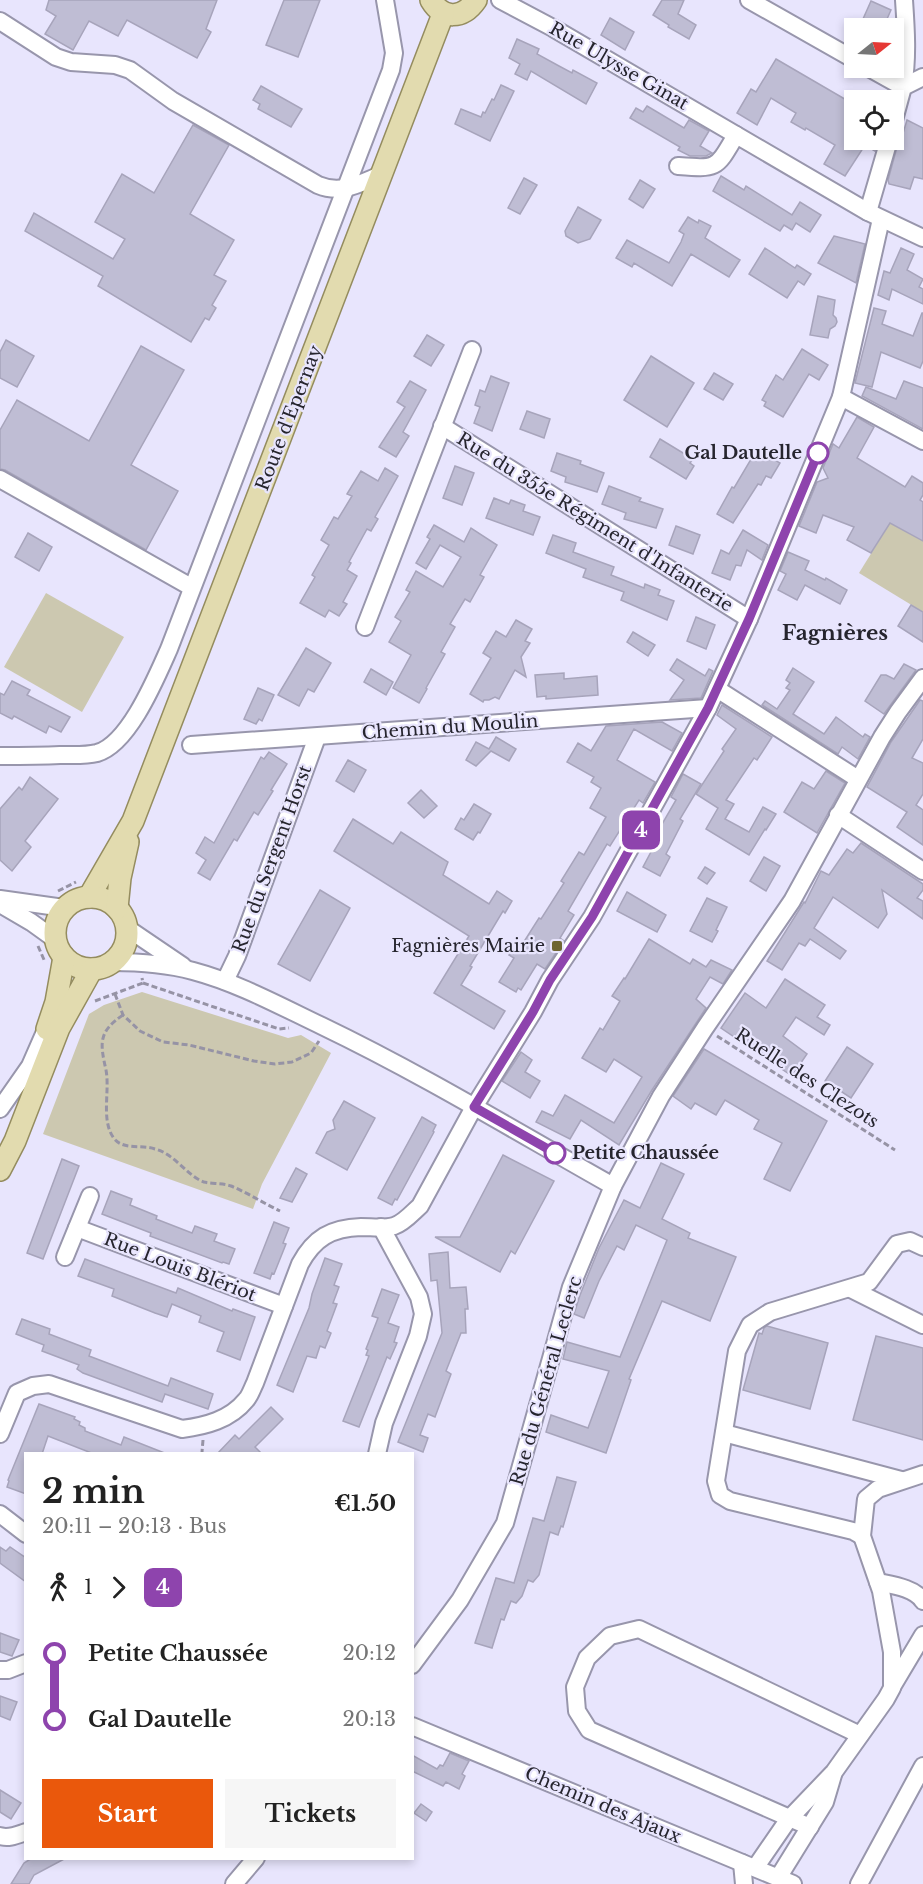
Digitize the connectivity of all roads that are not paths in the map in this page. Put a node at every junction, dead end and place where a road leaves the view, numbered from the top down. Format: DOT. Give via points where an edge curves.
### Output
graph roads {
  1 [pos="385,0"];
  2 [pos="476,0"];
  3 [pos="500,0"];
  4 [pos="749,0"];
  5 [pos="904,0"];
  6 [pos="437,7"];
  7 [pos="0,21"];
  8 [pos="844,54"];
  9 [pos="923,77"];
  10 [pos="886,78"];
  11 [pos="903,87"];
  12 [pos="902,90"];
  13 [pos="736,135"];
  14 [pos="887,150"];
  15 [pos="678,166"];
  16 [pos="383,174"];
  17 [pos="345,188"];
  18 [pos="875,215"];
  19 [pos="923,238"];
  20 [pos="472,350"];
  21 [pos="841,397"];
  22 [pos="442,426"];
  23 [pos="923,441"];
  24 [pos="0,479"];
  25 [pos="191,587"];
  26 [pos="749,619"];
  27 [pos="364,627"];
  28 [pos="923,678"];
  29 [pos="717,689"];
  30 [pos="708,708"];
  31 [pos="316,736"];
  32 [pos="191,745"];
  33 [pos="0,756"];
  34 [pos="858,779"];
  35 [pos="838,815"];
  36 [pos="133,821"];
  37 [pos="923,871"];
  38 [pos="83,889"];
  39 [pos="0,899"];
  40 [pos="60,900"];
  41 [pos="0,904"];
  42 [pos="117,908"];
  43 [pos="127,928"];
  44 [pos="60,948"];
  45 [pos="102,965"];
  46 [pos="192,971"];
  47 [pos="225,981"];
  48 [pos="48,1025"];
  49 [pos="474,1107"];
  50 [pos="0,1109"];
  51 [pos="0,1153"];
  52 [pos="0,1170"];
  53 [pos="613,1186"];
  54 [pos="90,1196"];
  55 [pos="381,1227"];
  56 [pos="77,1228"];
  57 [pos="923,1247"];
  58 [pos="65,1257"];
  59 [pos="851,1289"];
  60 [pos="284,1306"];
  61 [pos="923,1325"];
  62 [pos="724,1433"];
  63 [pos="0,1434"];
  64 [pos="377,1452"];
  65 [pos="923,1474"];
  66 [pos="901,1480"];
  67 [pos="0,1514"];
  68 [pos="24,1532"];
  69 [pos="862,1536"];
  70 [pos="878,1582"];
  71 [pos="923,1601"];
  72 [pos="923,1635"];
  73 [pos="414,1662"];
  74 [pos="24,1664"];
  75 [pos="0,1670"];
  76 [pos="892,1688"];
  77 [pos="414,1727"];
  78 [pos="860,1735"];
  79 [pos="923,1766"];
  80 [pos="834,1772"];
  81 [pos="791,1817"];
  82 [pos="810,1827"];
  83 [pos="24,1833"];
  84 [pos="0,1836"];
  85 [pos="254,1860"];
  86 [pos="748,1865"];
  87 [pos="786,1881"];
  88 [pos="234,1884"];
  89 [pos="744,1884"];
  90 [pos="860,1884"];
  1 -- 17 [label="street" via="394,53 391,70"];
  2 -- 6 [label="main road" via="465,11 450,15"];
  3 -- 13 [label="street, Rue Ulysse Ginat"];
  4 -- 8 [label="street"];
  5 -- 11 [label="street" via="907,44"];
  6 -- 16 [label="main road, Route d'Epernay"];
  7 -- 17 [label="street" via="64,60 130,70 173,100 318,185 330,190"];
  9 -- 11 [label="street"];
  10 -- 11 [label="street"];
  11 -- 12 [label="street"];
  13 -- 15 [label="street" via="713,166"];
  13 -- 18 [label="street, Rue Ulysse Ginat"];
  14 -- 18 [label="street"];
  16 -- 17 [label="street"];
  16 -- 36 [label="main road, Route d'Epernay"];
  17 -- 25 [label="street"];
  18 -- 19 [label="street, Rue Ulysse Ginat"];
  18 -- 21 [label="street"];
  20 -- 22 [label="street, Rue du 355e Régiment d'Infanterie"];
  21 -- 23 [label="street"];
  21 -- 26 [label="street"];
  22 -- 26 [label="street, Rue du 355e Régiment d'Infanterie"];
  22 -- 27 [label="street, Rue du 355e Régiment d'Infanterie"];
  24 -- 25 [label="street"];
  25 -- 33 [label="street" via="155,680 136,715 110,747 79,755"];
  26 -- 29 [label="street"];
  28 -- 34 [label="street, Rue du Général Leclerc"];
  29 -- 30 [label="street"];
  29 -- 34 [label="street"];
  30 -- 31 [label="street, Chemin du Moulin"];
  30 -- 49 [label="street" via="592,917"];
  31 -- 32 [label="street, Chemin du Moulin"];
  31 -- 47 [label="street, Rue du Sergent Horst"];
  34 -- 35 [label="street, Rue du Général Leclerc"];
  35 -- 37 [label="street"];
  35 -- 53 [label="street, Rue du Général Leclerc" via="792,901 661,1096"];
  36 -- 38 [label="main road, Route d'Epernay"];
  36 -- 42 [label="main road, Route d'Epernay"];
  38 -- 40 [label="main road" via="78,899"];
  38 -- 42 [label="main road"];
  39 -- 40 [label="street"];
  40 -- 44 [label="main road"];
  41 -- 44 [label="street" via="31,922"];
  42 -- 43 [label="main road"];
  43 -- 45 [label="main road" via="119,954"];
  43 -- 46 [label="street"];
  44 -- 45 [label="main road" via="72,964 82,968"];
  44 -- 48 [label="main road" via="56,1002"];
  45 -- 46 [label="street" via="144,963"];
  45 -- 52 [label="main road" via="78,993 59,1028"];
  46 -- 47 [label="street"];
  47 -- 49 [label="street" via="355,1042"];
  48 -- 50 [label="street" via="30,1066"];
  48 -- 51 [label="main road"];
  49 -- 53 [label="street"];
  49 -- 55 [label="street" via="420,1206 395,1226"];
  53 -- 73 [label="street, Rue du Général Leclerc" via="571,1287 505,1523 460,1600"];
  54 -- 56 [label="street"];
  55 -- 60 [label="street" via="343,1229 314,1243 306,1251"];
  55 -- 64 [label="street" via="419,1297 423,1314"];
  56 -- 58 [label="street"];
  56 -- 60 [label="street, Rue Louis Blériot"];
  57 -- 59 [label="street" via="910,1241 897,1244 869,1282"];
  59 -- 61 [label="street"];
  59 -- 62 [label="street" via="770,1312 750,1325 737,1351"];
  60 -- 63 [label="street" via="246,1400 222,1419 182,1430 49,1384 17,1394"];
  62 -- 66 [label="street"];
  62 -- 69 [label="street" via="716,1481 720,1495"];
  65 -- 66 [label="street"];
  66 -- 69 [label="street" via="878,1489 866,1499"];
  67 -- 68 [label="street"];
  69 -- 70 [label="street"];
  70 -- 71 [label="street" via="904,1588"];
  70 -- 76 [label="street" via="892,1652"];
  72 -- 76 [label="street"];
  74 -- 75 [label="street"];
  76 -- 78 [label="street"];
  77 -- 86 [label="street, Chemin des Ajaux"];
  78 -- 80 [label="street"];
  78 -- 81 [label="street" via="639,1629 610,1636 586,1658 575,1687 577,1710 589,1730"];
  79 -- 90 [label="street"];
  80 -- 81 [label="street"];
  80 -- 82 [label="street" via="825,1802"];
  81 -- 82 [label="street"];
  81 -- 86 [label="street"];
  82 -- 87 [label="street"];
  83 -- 84 [label="street"];
  85 -- 88 [label="street"];
  86 -- 87 [label="street, Chemin des Ajaux"];
  86 -- 89 [label="street"];
}
